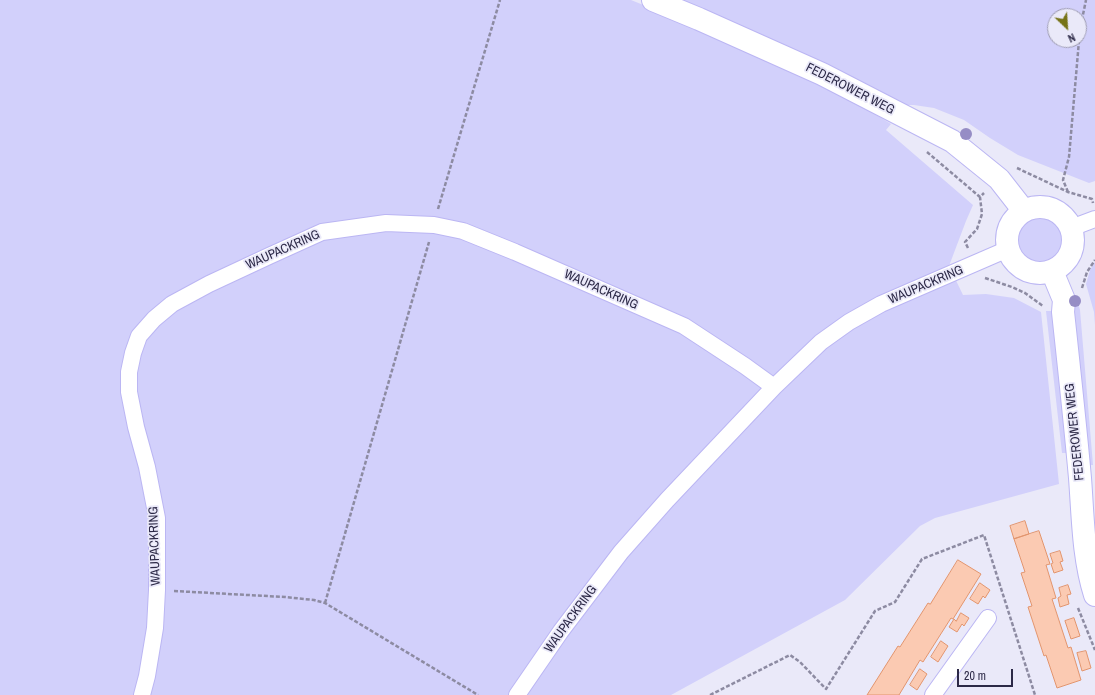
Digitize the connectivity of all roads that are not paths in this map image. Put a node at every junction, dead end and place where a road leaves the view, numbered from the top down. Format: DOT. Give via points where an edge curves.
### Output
graph roads {
  1 [pos="653,0"];
  2 [pos="1024,211"];
  3 [pos="1095,219"];
  4 [pos="1071,228"];
  5 [pos="1008,249"];
  6 [pos="1052,271"];
  7 [pos="774,387"];
  8 [pos="1095,595"];
  9 [pos="988,618"];
  10 [pos="142,695"];
  11 [pos="517,695"];
  12 [pos="933,695"];
  1 -- 2 [label="street, FEDEROWER WEG" via="822,74 952,140 999,179"];
  2 -- 4 [label="street" via="1037,207 1050,208 1062,215"];
  2 -- 5 [label="street" via="1012,221 1007,237"];
  3 -- 4 [label="street"];
  4 -- 6 [label="street" via="1071,252 1063,263"];
  5 -- 6 [label="street" via="1014,260 1027,270 1035,273"];
  5 -- 7 [label="street, WAUPACKRING" via="881,304 849,322 821,342"];
  6 -- 8 [label="street, FEDEROWER WEG" via="1064,300 1063,312 1086,554"];
  7 -- 10 [label="street, WAUPACKRING" via="684,326 515,252 463,231 434,225 386,223 322,232 209,284 172,304 154,319 139,336 128,372 136,427 157,518 155,628"];
  7 -- 11 [label="street, WAUPACKRING" via="621,552 561,630"];
  9 -- 12 [label="street"];
}
